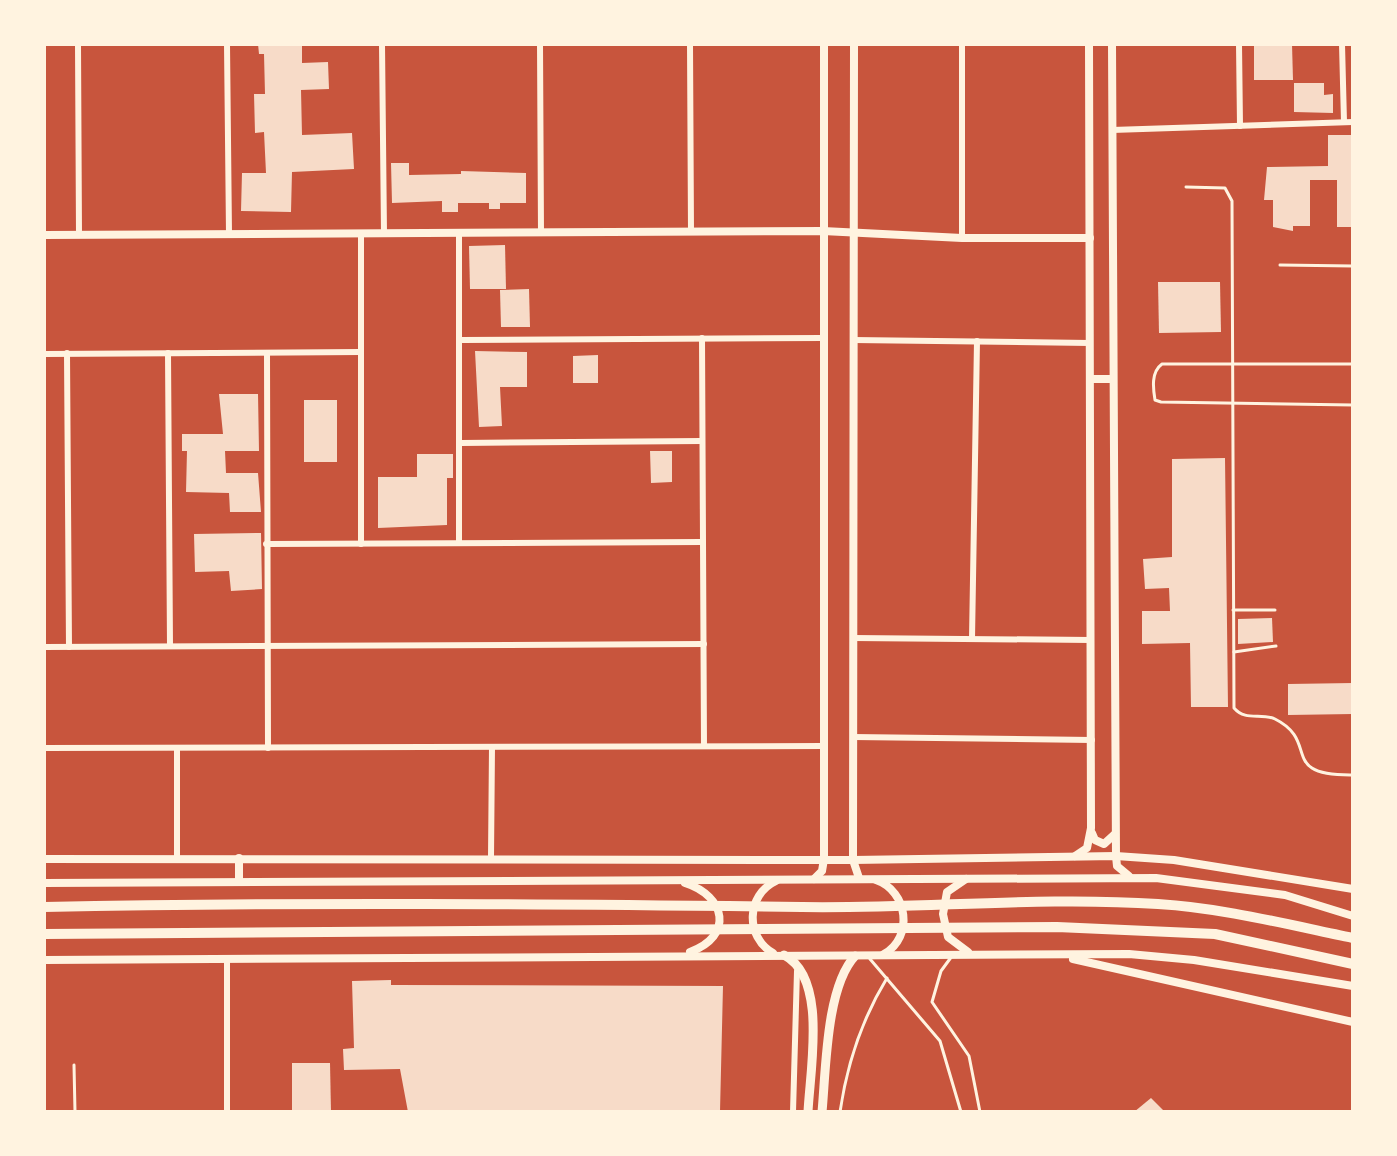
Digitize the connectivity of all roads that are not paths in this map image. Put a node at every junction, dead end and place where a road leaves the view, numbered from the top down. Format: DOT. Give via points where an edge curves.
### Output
graph roads {
  1 [pos="78,44"];
  2 [pos="227,44"];
  3 [pos="382,44"];
  4 [pos="540,44"];
  5 [pos="690,44"];
  6 [pos="824,44"];
  7 [pos="854,44"];
  8 [pos="962,44"];
  9 [pos="1089,44"];
  10 [pos="1112,44"];
  11 [pos="1239,44"];
  12 [pos="1342,44"];
  13 [pos="1344,122"];
  14 [pos="1353,122"];
  15 [pos="1240,126"];
  16 [pos="1112,130"];
  17 [pos="1186,187"];
  18 [pos="823,231"];
  19 [pos="691,232"];
  20 [pos="853,232"];
  21 [pos="459,233"];
  22 [pos="541,233"];
  23 [pos="229,234"];
  24 [pos="361,234"];
  25 [pos="384,234"];
  26 [pos="44,235"];
  27 [pos="79,235"];
  28 [pos="962,238"];
  29 [pos="1090,238"];
  30 [pos="1280,265"];
  31 [pos="1353,266"];
  32 [pos="702,338"];
  33 [pos="822,338"];
  34 [pos="462,340"];
  35 [pos="853,340"];
  36 [pos="977,341"];
  37 [pos="1090,343"];
  38 [pos="361,352"];
  39 [pos="67,353"];
  40 [pos="168,353"];
  41 [pos="267,353"];
  42 [pos="44,354"];
  43 [pos="1231,363"];
  44 [pos="1353,364"];
  45 [pos="1090,379"];
  46 [pos="1112,379"];
  47 [pos="1230,404"];
  48 [pos="1353,405"];
  49 [pos="702,441"];
  50 [pos="461,443"];
  51 [pos="702,542"];
  52 [pos="459,543"];
  53 [pos="266,544"];
  54 [pos="361,544"];
  55 [pos="1233,610"];
  56 [pos="1275,610"];
  57 [pos="853,638"];
  58 [pos="972,639"];
  59 [pos="1091,640"];
  60 [pos="704,644"];
  61 [pos="170,646"];
  62 [pos="269,646"];
  63 [pos="1276,646"];
  64 [pos="44,647"];
  65 [pos="69,647"];
  66 [pos="1234,652"];
  67 [pos="853,737"];
  68 [pos="1092,740"];
  69 [pos="704,746"];
  70 [pos="824,746"];
  71 [pos="492,747"];
  72 [pos="44,748"];
  73 [pos="177,748"];
  74 [pos="268,748"];
  75 [pos="1353,775"];
  76 [pos="1117,826"];
  77 [pos="1091,828"];
  78 [pos="1116,856"];
  79 [pos="1073,857"];
  80 [pos="239,858"];
  81 [pos="491,858"];
  82 [pos="44,859"];
  83 [pos="177,859"];
  84 [pos="824,859"];
  85 [pos="1012,859"];
  86 [pos="853,860"];
  87 [pos="863,878"];
  88 [pos="974,878"];
  89 [pos="1014,878"];
  90 [pos="1134,878"];
  91 [pos="814,879"];
  92 [pos="663,880"];
  93 [pos="781,880"];
  94 [pos="239,881"];
  95 [pos="44,883"];
  96 [pos="1353,889"];
  97 [pos="44,907"];
  98 [pos="1353,916"];
  99 [pos="44,934"];
  100 [pos="1353,938"];
  101 [pos="954,953"];
  102 [pos="971,953"];
  103 [pos="666,955"];
  104 [pos="784,956"];
  105 [pos="855,956"];
  106 [pos="867,956"];
  107 [pos="879,956"];
  108 [pos="1061,957"];
  109 [pos="227,958"];
  110 [pos="44,960"];
  111 [pos="1353,964"];
  112 [pos="887,978"];
  113 [pos="1353,986"];
  114 [pos="1353,1022"];
  115 [pos="74,1065"];
  116 [pos="75,1112"];
  117 [pos="227,1112"];
  118 [pos="793,1112"];
  119 [pos="808,1112"];
  120 [pos="822,1112"];
  121 [pos="840,1112"];
  122 [pos="961,1112"];
  123 [pos="980,1112"];
  1 -- 27 [label="street"];
  2 -- 23 [label="street"];
  3 -- 25 [label="street"];
  4 -- 22 [label="street"];
  5 -- 19 [label="street"];
  6 -- 18 [label="street"];
  7 -- 20 [label="street"];
  8 -- 28 [label="street"];
  9 -- 29 [label="street"];
  10 -- 16 [label="street"];
  11 -- 15 [label="street"];
  12 -- 13 [label="street"];
  13 -- 14 [label="street"];
  13 -- 15 [label="street"];
  15 -- 16 [label="street"];
  16 -- 46 [label="street"];
  17 -- 43 [label="lane" via="1225,188 1232,201"];
  18 -- 19 [label="street"];
  18 -- 20 [label="street"];
  18 -- 33 [label="street"];
  19 -- 22 [label="street"];
  20 -- 28 [label="street"];
  20 -- 35 [label="street"];
  21 -- 22 [label="street"];
  21 -- 25 [label="street"];
  21 -- 34 [label="street"];
  23 -- 24 [label="street"];
  23 -- 27 [label="street"];
  24 -- 25 [label="street"];
  24 -- 38 [label="street"];
  26 -- 27 [label="street"];
  28 -- 29 [label="street"];
  29 -- 37 [label="street"];
  30 -- 31 [label="lane"];
  32 -- 33 [label="street"];
  32 -- 34 [label="street"];
  32 -- 49 [label="street"];
  33 -- 70 [label="street"];
  34 -- 50 [label="street"];
  35 -- 36 [label="street"];
  35 -- 57 [label="street"];
  36 -- 37 [label="street"];
  36 -- 58 [label="street"];
  37 -- 45 [label="street"];
  38 -- 41 [label="street"];
  38 -- 54 [label="street"];
  39 -- 40 [label="street"];
  39 -- 42 [label="street"];
  39 -- 65 [label="street"];
  40 -- 41 [label="street"];
  40 -- 61 [label="street"];
  41 -- 53 [label="street"];
  43 -- 44 [label="lane"];
  43 -- 47 [label="lane"];
  43 -- 47 [label="lane" via="1162,364 1154,374 1155,400"];
  45 -- 46 [label="street"];
  45 -- 59 [label="street"];
  46 -- 76 [label="street"];
  47 -- 48 [label="lane"];
  47 -- 55 [label="lane"];
  49 -- 50 [label="street"];
  49 -- 51 [label="street"];
  50 -- 52 [label="street"];
  51 -- 52 [label="street"];
  51 -- 60 [label="street"];
  52 -- 54 [label="street"];
  53 -- 54 [label="street"];
  53 -- 62 [label="street"];
  55 -- 56 [label="lane"];
  55 -- 66 [label="lane"];
  57 -- 58 [label="street"];
  57 -- 67 [label="street"];
  58 -- 59 [label="street"];
  59 -- 68 [label="street"];
  60 -- 62 [label="street"];
  60 -- 69 [label="street"];
  61 -- 62 [label="street"];
  61 -- 65 [label="street"];
  62 -- 74 [label="street"];
  63 -- 66 [label="lane"];
  64 -- 65 [label="street"];
  66 -- 75 [label="lane" via="1234,708 1240,715 1273,718 1293,733 1312,771"];
  67 -- 68 [label="street"];
  67 -- 86 [label="street"];
  68 -- 77 [label="street"];
  69 -- 70 [label="street"];
  69 -- 71 [label="street"];
  70 -- 84 [label="street"];
  71 -- 74 [label="street"];
  71 -- 81 [label="street"];
  72 -- 73 [label="street"];
  73 -- 74 [label="street"];
  73 -- 83 [label="street"];
  76 -- 77 [label="street" via="1113,840 1104,844 1095,840"];
  76 -- 78 [label="street"];
  77 -- 79 [label="street" via="1087,848"];
  78 -- 79 [label="street"];
  78 -- 90 [label="street" via="1117,866"];
  78 -- 96 [label="street" via="1174,860"];
  79 -- 85 [label="street"];
  80 -- 81 [label="street"];
  80 -- 83 [label="street"];
  80 -- 94 [label="street"];
  81 -- 84 [label="street"];
  82 -- 83 [label="street"];
  84 -- 86 [label="street"];
  84 -- 91 [label="street"];
  85 -- 86 [label="street"];
  85 -- 89 [label="street"];
  86 -- 87 [label="street"];
  87 -- 88 [label="street"];
  87 -- 91 [label="street"];
  87 -- 107 [label="street" via="891,887 904,915 895,946"];
  88 -- 89 [label="street"];
  88 -- 102 [label="street" via="947,892 943,914 948,937"];
  89 -- 90 [label="street"];
  90 -- 98 [label="street" via="1285,895"];
  91 -- 93 [label="street"];
  92 -- 93 [label="street"];
  92 -- 94 [label="street"];
  92 -- 103 [label="street" via="706,892 713,897 719,919 714,938 702,948"];
  93 -- 104 [label="street" via="764,888 753,919 759,941"];
  94 -- 95 [label="street"];
  97 -- 100 [label="main road" via="1160,904"];
  99 -- 111 [label="main road" via="1071,927 1215,934"];
  101 -- 102 [label="street"];
  101 -- 107 [label="street"];
  101 -- 123 [label="lane" via="941,971 932,1002 969,1056"];
  102 -- 108 [label="street"];
  103 -- 104 [label="street"];
  103 -- 109 [label="street"];
  104 -- 105 [label="street"];
  104 -- 118 [label="street" via="798,976"];
  104 -- 119 [label="main road" via="801,967 810,994"];
  105 -- 106 [label="street"];
  105 -- 120 [label="main road" via="846,966 835,1002"];
  106 -- 107 [label="street"];
  106 -- 112 [label="lane"];
  108 -- 113 [label="street" via="1166,956"];
  108 -- 114 [label="street"];
  109 -- 110 [label="street"];
  109 -- 117 [label="street"];
  112 -- 121 [label="lane" via="866,1012"];
  112 -- 122 [label="lane" via="940,1041"];
  115 -- 116 [label="lane"];
}
